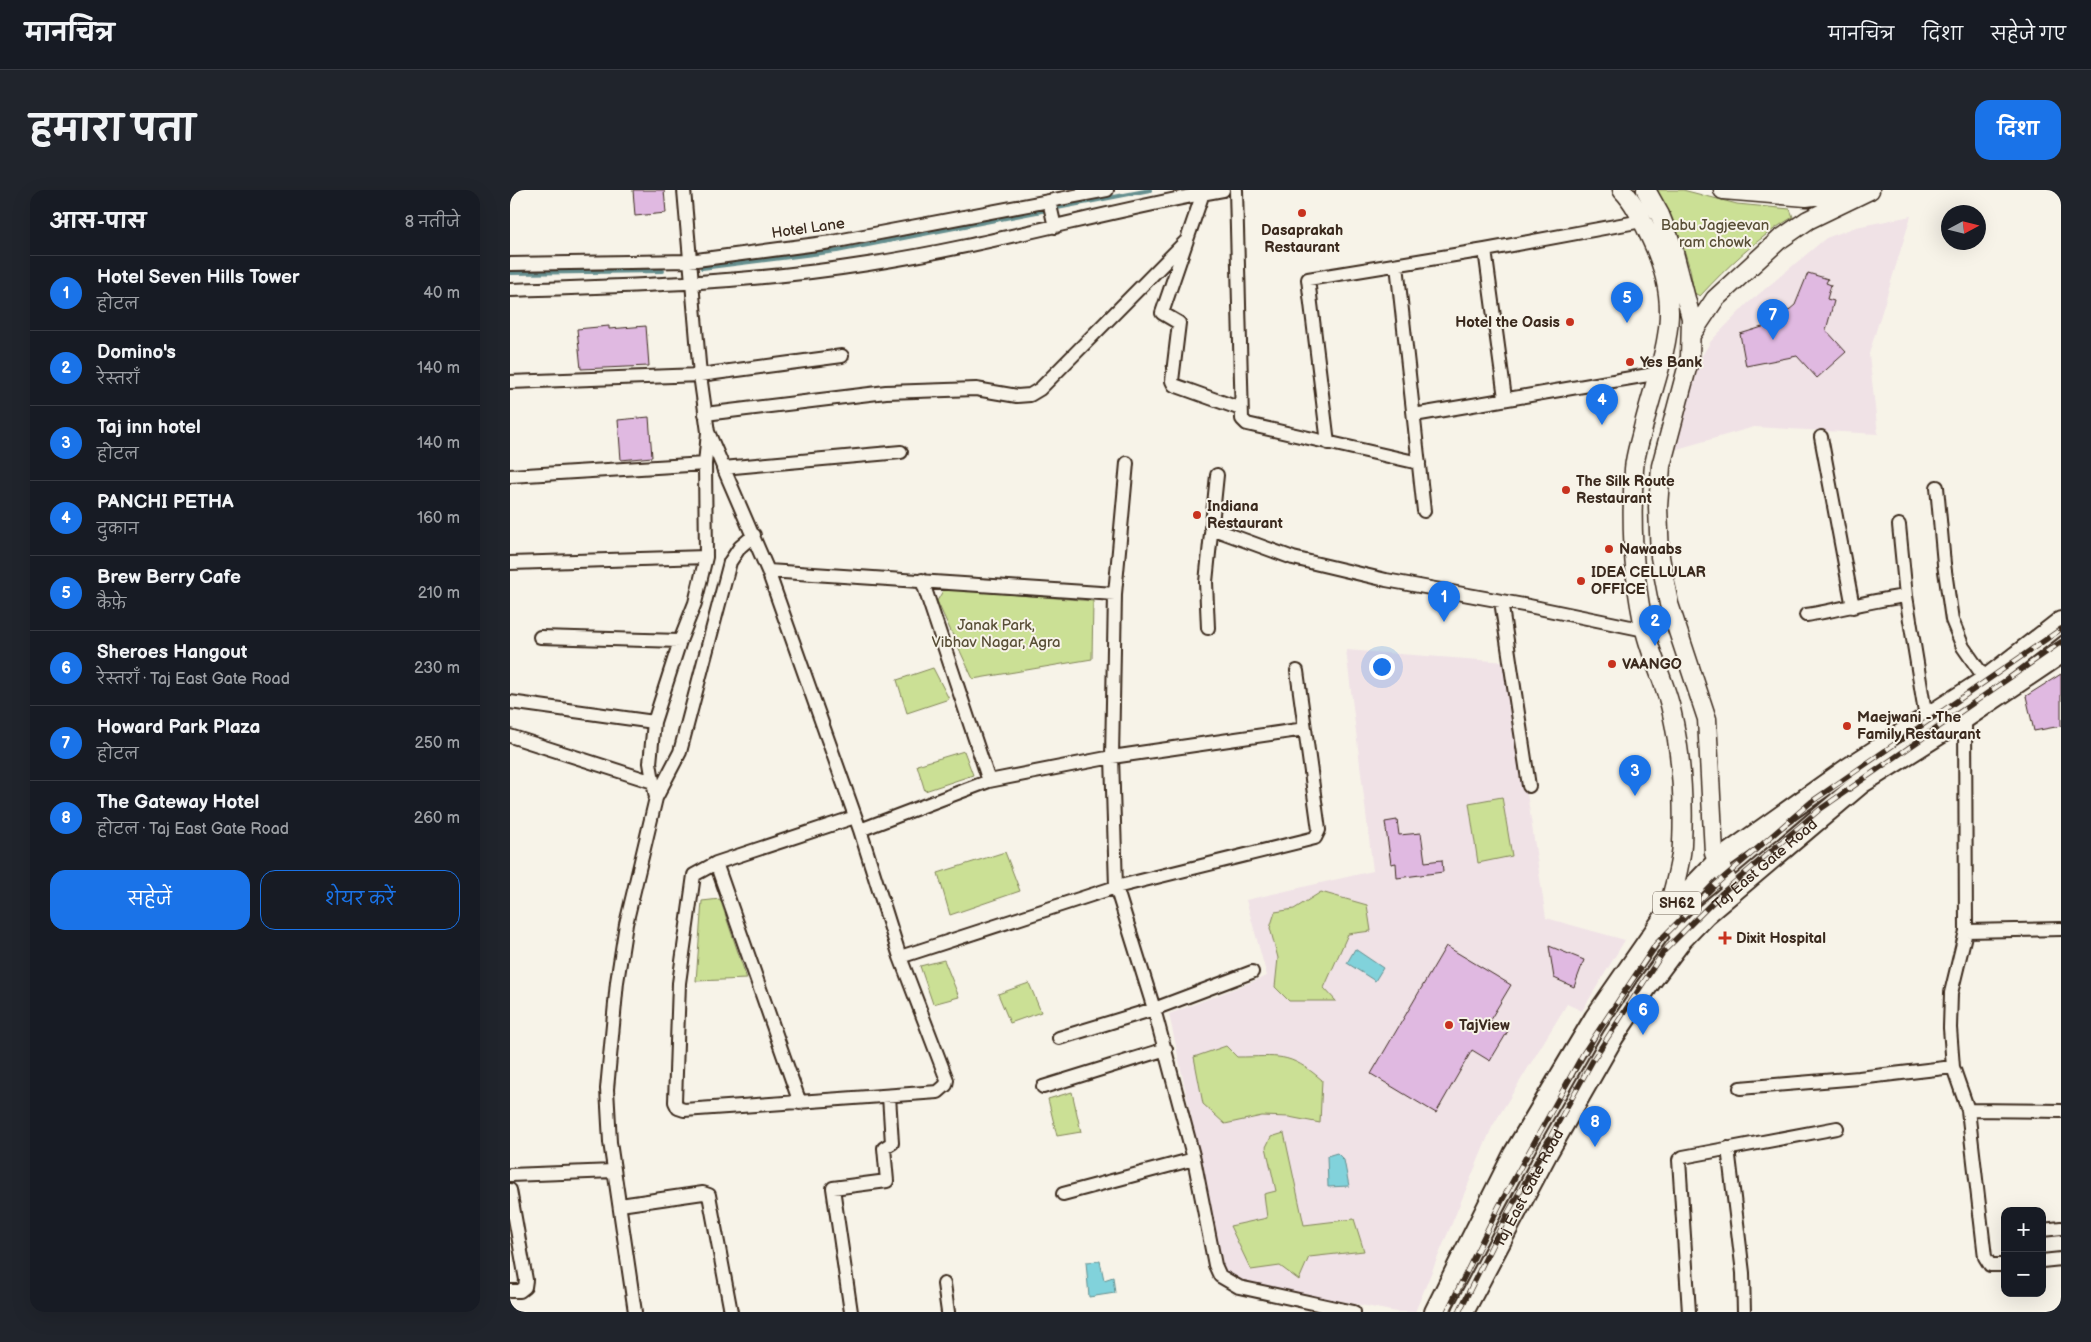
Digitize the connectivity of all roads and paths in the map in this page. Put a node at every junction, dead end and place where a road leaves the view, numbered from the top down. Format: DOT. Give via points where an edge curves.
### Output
graph roads {
  1 [pos="684,190"];
  2 [pos="1107,190"];
  3 [pos="1224,190"];
  4 [pos="1236,190"];
  5 [pos="1622,190"];
  6 [pos="1646,190"];
  7 [pos="1723,190"];
  8 [pos="1860,190"];
  9 [pos="1870,190"];
  10 [pos="1203,194"];
  11 [pos="1049,201"];
  12 [pos="1642,221"];
  13 [pos="1055,226"];
  14 [pos="1185,242"];
  15 [pos="1485,250"];
  16 [pos="689,262"];
  17 [pos="510,264"];
  18 [pos="1397,265"];
  19 [pos="692,284"];
  20 [pos="510,290"];
  21 [pos="1691,335"];
  22 [pos="842,356"];
  23 [pos="1660,373"];
  24 [pos="700,375"];
  25 [pos="510,382"];
  26 [pos="1505,398"];
  27 [pos="1241,409"];
  28 [pos="705,414"];
  29 [pos="1414,415"];
  30 [pos="708,432"];
  31 [pos="1821,437"];
  32 [pos="1328,443"];
  33 [pos="901,452"];
  34 [pos="1127,463"];
  35 [pos="705,464"];
  36 [pos="1419,464"];
  37 [pos="723,468"];
  38 [pos="1217,475"];
  39 [pos="510,476"];
  40 [pos="1938,487"];
  41 [pos="1424,511"];
  42 [pos="1899,525"];
  43 [pos="1211,528"];
  44 [pos="754,536"];
  45 [pos="706,558"];
  46 [pos="510,563"];
  47 [pos="768,571"];
  48 [pos="922,580"];
  49 [pos="1115,594"];
  50 [pos="1906,596"];
  51 [pos="1501,601"];
  52 [pos="1853,607"];
  53 [pos="1806,615"];
  54 [pos="2061,622"];
  55 [pos="1208,628"];
  56 [pos="1645,630"];
  57 [pos="540,637"];
  58 [pos="680,641"];
  59 [pos="2061,653"];
  60 [pos="1297,672"];
  61 [pos="1986,680"];
  62 [pos="1956,699"];
  63 [pos="510,702"];
  64 [pos="1966,717"];
  65 [pos="1926,718"];
  66 [pos="654,722"];
  67 [pos="1305,729"];
  68 [pos="510,736"];
  69 [pos="1112,757"];
  70 [pos="653,782"];
  71 [pos="989,782"];
  72 [pos="1529,786"];
  73 [pos="656,798"];
  74 [pos="855,817"];
  75 [pos="860,830"];
  76 [pos="1717,862"];
  77 [pos="716,864"];
  78 [pos="1116,886"];
  79 [pos="1733,892"];
  80 [pos="1667,914"];
  81 [pos="2061,929"];
  82 [pos="1966,931"];
  83 [pos="1682,939"];
  84 [pos="900,956"];
  85 [pos="1252,972"];
  86 [pos="1154,1009"];
  87 [pos="1059,1038"];
  88 [pos="1166,1049"];
  89 [pos="1953,1067"];
  90 [pos="1043,1086"];
  91 [pos="1740,1088"];
  92 [pos="889,1096"];
  93 [pos="800,1103"];
  94 [pos="1968,1110"];
  95 [pos="2061,1111"];
  96 [pos="1837,1128"];
  97 [pos="1728,1148"];
  98 [pos="1194,1159"];
  99 [pos="614,1172"];
  100 [pos="510,1175"];
  101 [pos="510,1190"];
  102 [pos="1063,1194"];
  103 [pos="620,1205"];
  104 [pos="2061,1228"];
  105 [pos="2046,1230"];
  106 [pos="2061,1259"];
  107 [pos="2046,1261"];
  108 [pos="2001,1265"];
  109 [pos="944,1284"];
  110 [pos="510,1291"];
  111 [pos="635,1312"];
  112 [pos="731,1312"];
  113 [pos="851,1312"];
  114 [pos="948,1312"];
  115 [pos="1354,1312"];
  116 [pos="1435,1312"];
  117 [pos="1463,1312"];
  118 [pos="1689,1312"];
  119 [pos="1744,1312"];
  1 -- 16 [label="street"];
  2 -- 11 [label="street, Hotel Lane"];
  3 -- 10 [label="street"];
  4 -- 27 [label="street"];
  5 -- 12 [label="main road"];
  6 -- 21 [label="main road" via="1672,245 1691,318"];
  7 -- 8 [label="main road" via="1806,197"];
  9 -- 21 [label="main road" via="1808,220 1780,240 1715,299"];
  10 -- 13 [label="street"];
  10 -- 14 [label="street"];
  11 -- 13 [label="street"];
  11 -- 16 [label="street, Hotel Lane" via="832,242"];
  12 -- 15 [label="street"];
  12 -- 23 [label="main road" via="1657,253 1668,290 1669,328"];
  13 -- 19 [label="street" via="870,264"];
  14 -- 27 [label="street" via="1162,313 1179,323 1172,381 1174,385"];
  14 -- 28 [label="street" via="1040,389 1030,395 1010,396 976,389 886,392"];
  15 -- 18 [label="street"];
  15 -- 26 [label="street"];
  16 -- 17 [label="street, Hotel Lane"];
  16 -- 19 [label="street"];
  18 -- 29 [label="street"];
  18 -- 32 [label="street" via="1308,280"];
  19 -- 20 [label="street"];
  19 -- 24 [label="street"];
  21 -- 76 [label="main road" via="1690,357 1661,466 1658,507 1660,557 1669,604 1707,719"];
  22 -- 24 [label="street"];
  23 -- 26 [label="street"];
  23 -- 56 [label="main road" via="1634,466 1635,561"];
  24 -- 25 [label="street"];
  24 -- 28 [label="street"];
  26 -- 29 [label="street"];
  27 -- 32 [label="street" via="1242,419 1247,424"];
  28 -- 30 [label="street"];
  29 -- 36 [label="street"];
  30 -- 35 [label="street"];
  30 -- 37 [label="street"];
  31 -- 52 [label="street"];
  32 -- 36 [label="street"];
  33 -- 37 [label="street"];
  34 -- 49 [label="street"];
  35 -- 39 [label="street"];
  35 -- 45 [label="street"];
  36 -- 41 [label="street"];
  37 -- 44 [label="street"];
  38 -- 43 [label="street"];
  40 -- 61 [label="street" via="1952,620 1963,647"];
  42 -- 50 [label="street"];
  43 -- 51 [label="street" via="1293,558 1386,580"];
  43 -- 55 [label="street" via="1206,582"];
  44 -- 47 [label="street"];
  44 -- 73 [label="street" via="730,562 680,752"];
  45 -- 46 [label="street"];
  45 -- 58 [label="street" via="695,603"];
  47 -- 48 [label="street"];
  47 -- 74 [label="street"];
  48 -- 49 [label="street"];
  48 -- 71 [label="street"];
  49 -- 69 [label="street"];
  50 -- 52 [label="street"];
  50 -- 65 [label="street"];
  51 -- 56 [label="street"];
  51 -- 72 [label="street"];
  52 -- 53 [label="street"];
  54 -- 61 [label="main road, SH62"];
  56 -- 80 [label="main road" via="1671,708 1678,757 1682,846"];
  57 -- 58 [label="street"];
  58 -- 66 [label="street"];
  59 -- 64 [label="main road, Taj East Gate Road / SH62"];
  60 -- 67 [label="street"];
  61 -- 62 [label="main road, SH62"];
  62 -- 64 [label="street"];
  62 -- 65 [label="main road, SH62"];
  63 -- 66 [label="street"];
  64 -- 79 [label="main road, Taj East Gate Road / SH62" via="1861,783"];
  64 -- 82 [label="street"];
  65 -- 76 [label="main road, SH62" via="1848,768"];
  66 -- 70 [label="street" via="650,763"];
  67 -- 69 [label="street"];
  67 -- 78 [label="street" via="1319,830 1315,838"];
  68 -- 70 [label="street"];
  69 -- 71 [label="street"];
  69 -- 78 [label="street"];
  70 -- 73 [label="street"];
  71 -- 75 [label="street"];
  73 -- 99 [label="street" via="626,924 617,982 607,1089"];
  74 -- 75 [label="street"];
  74 -- 77 [label="street"];
  75 -- 84 [label="street"];
  76 -- 79 [label="main road"];
  76 -- 80 [label="main road, SH62"];
  77 -- 93 [label="street"];
  77 -- 93 [label="street" via="693,878 679,983 675,1102 684,1110"];
  78 -- 84 [label="street"];
  78 -- 86 [label="street"];
  79 -- 83 [label="main road, Taj East Gate Road / SH62"];
  80 -- 83 [label="main road"];
  80 -- 116 [label="main road, SH62" via="1595,1018 1514,1154"];
  81 -- 82 [label="street"];
  82 -- 89 [label="street" via="1951,994"];
  83 -- 117 [label="main road, Taj East Gate Road / SH62" via="1613,1037"];
  84 -- 92 [label="street" via="947,1080 938,1092"];
  85 -- 86 [label="street"];
  86 -- 87 [label="street"];
  86 -- 88 [label="street"];
  88 -- 90 [label="street"];
  88 -- 98 [label="street"];
  89 -- 91 [label="street"];
  89 -- 94 [label="street"];
  92 -- 93 [label="street"];
  92 -- 113 [label="street" via="892,1143 884,1148 887,1182 833,1188"];
  94 -- 95 [label="street"];
  94 -- 108 [label="street" via="1985,1257 1990,1265"];
  96 -- 97 [label="street"];
  97 -- 118 [label="street" via="1683,1157 1678,1163"];
  97 -- 119 [label="street" via="1743,1273"];
  98 -- 102 [label="street"];
  98 -- 115 [label="street" via="1209,1243 1220,1276 1239,1287"];
  99 -- 100 [label="street"];
  99 -- 103 [label="street"];
  101 -- 110 [label="street" via="526,1280 520,1291"];
  103 -- 111 [label="street"];
  103 -- 112 [label="street" via="703,1193 709,1195"];
  104 -- 105 [label="street"];
  106 -- 107 [label="street"];
  109 -- 114 [label="street"];
}
